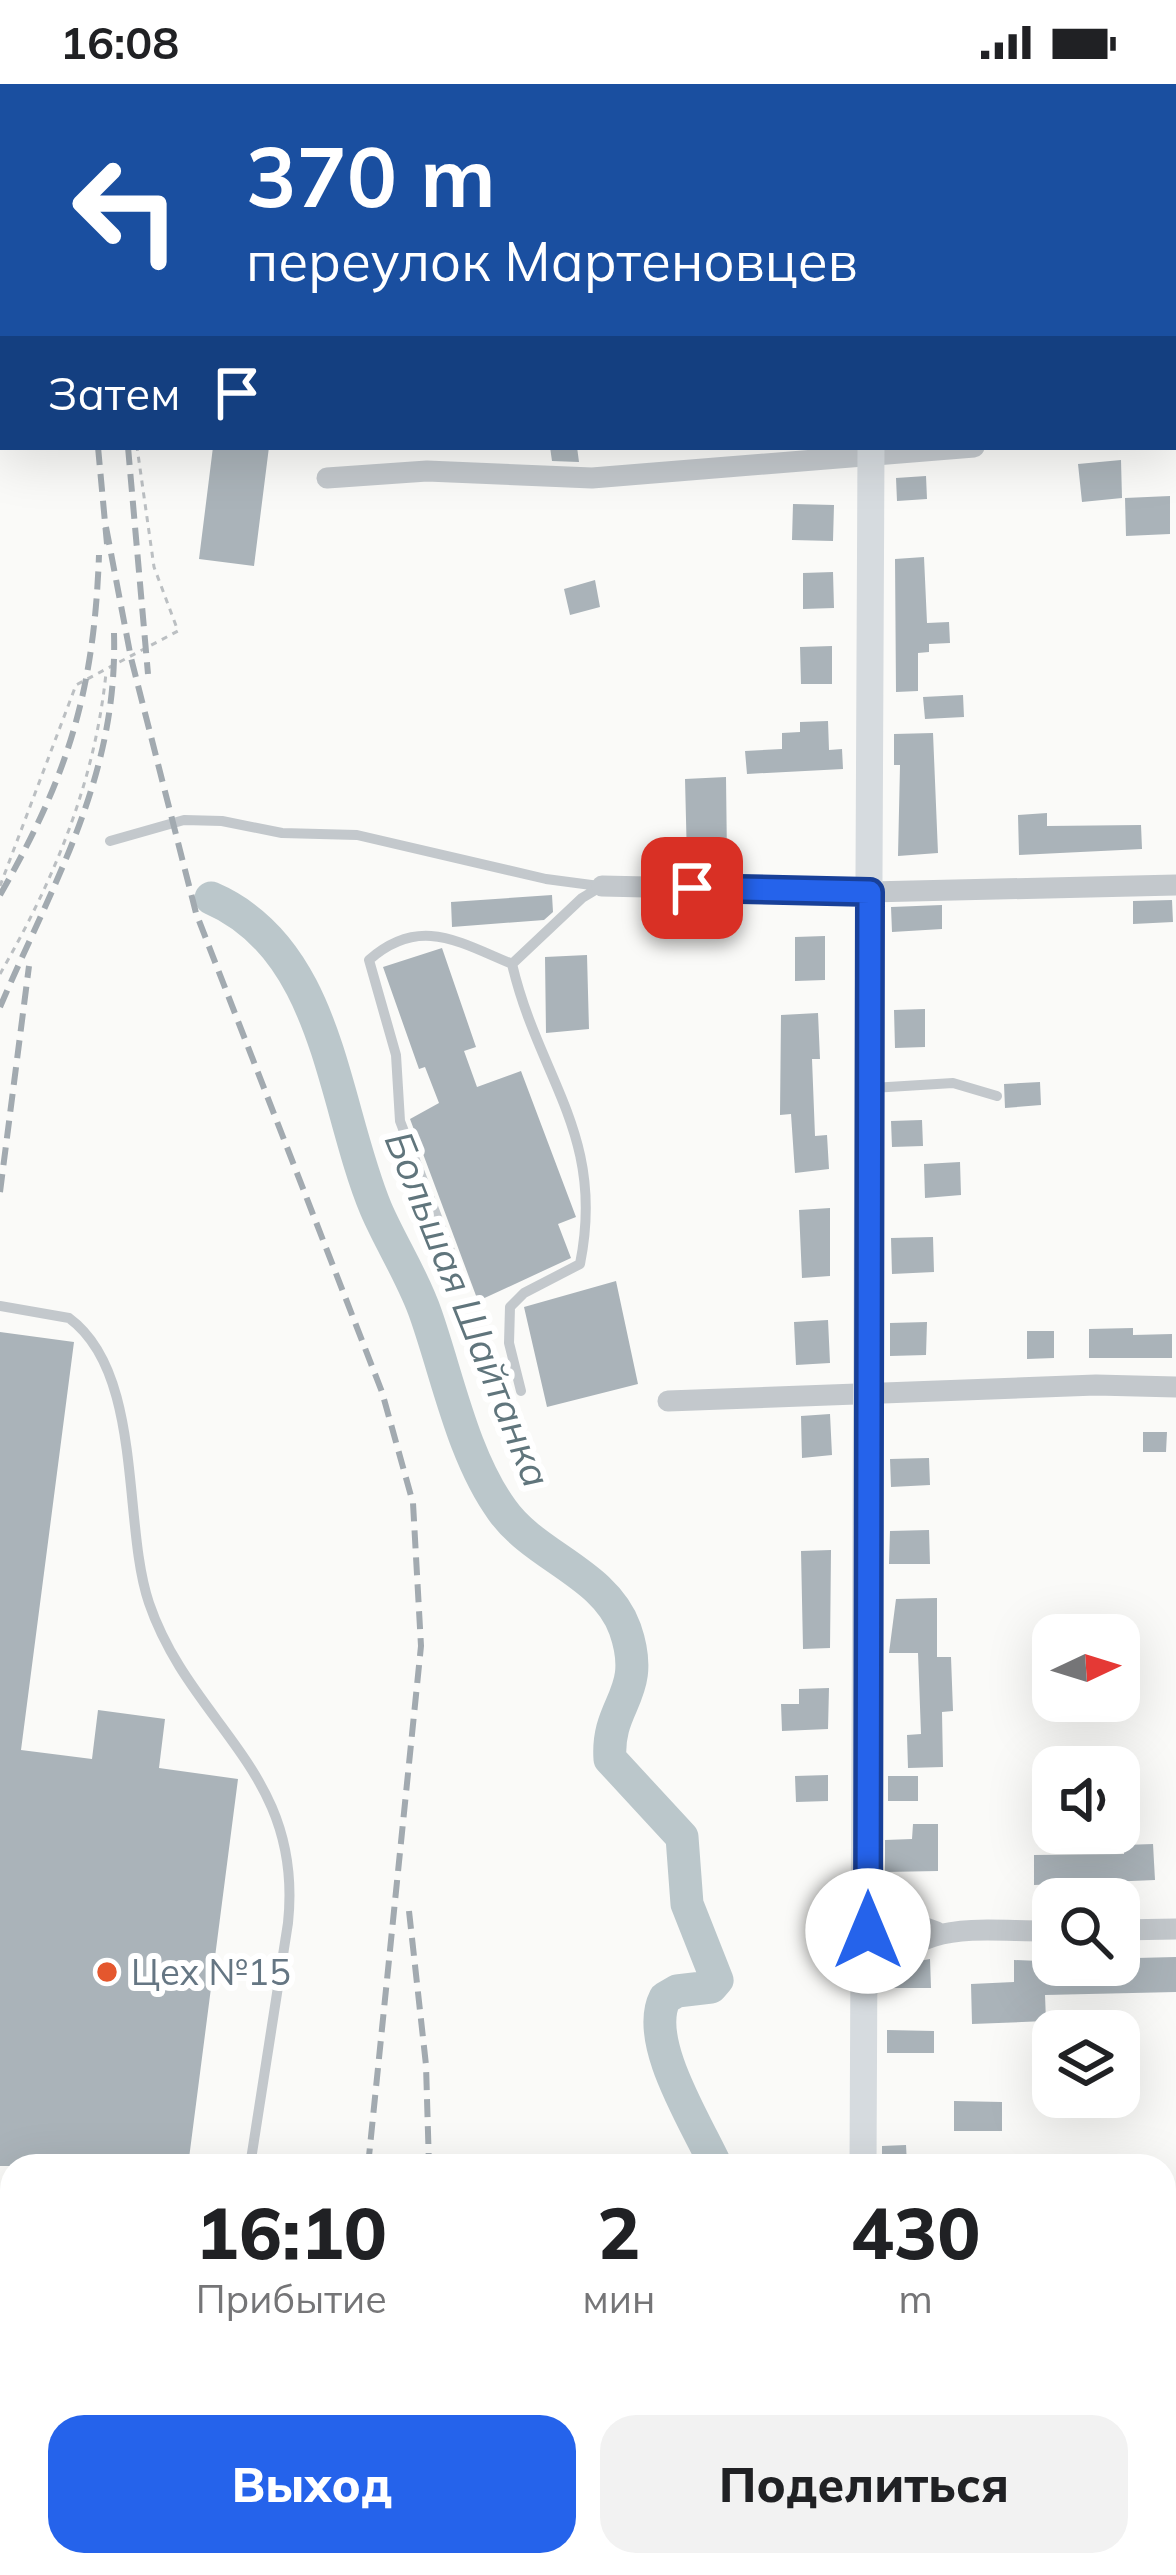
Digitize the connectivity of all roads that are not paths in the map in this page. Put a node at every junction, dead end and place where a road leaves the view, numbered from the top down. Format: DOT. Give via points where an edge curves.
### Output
graph roads {
  1 [pos="871,451"];
  2 [pos="327,478"];
  3 [pos="110,841"];
  4 [pos="1176,885"];
  5 [pos="602,886"];
  6 [pos="870,892"];
  7 [pos="512,964"];
  8 [pos="869,1088"];
  9 [pos="997,1096"];
  10 [pos="458,1269"];
  11 [pos="0,1306"];
  12 [pos="1176,1387"];
  13 [pos="521,1391"];
  14 [pos="868,1395"];
  15 [pos="668,1401"];
  16 [pos="868,1907"];
  17 [pos="1176,1929"];
  18 [pos="1140,1930"];
  19 [pos="1032,1931"];
  20 [pos="937,1932"];
  21 [pos="866,1991"];
  22 [pos="252,2154"];
  23 [pos="863,2154"];
  1 -- 2 [label="street" via="592,478 427,471"];
  1 -- 6 [label="street"];
  3 -- 5 [label="lane" via="184,820 223,821 357,835"];
  4 -- 6 [label="street"];
  5 -- 6 [label="street"];
  5 -- 7 [label="lane"];
  6 -- 8 [label="street"];
  7 -- 10 [label="lane" via="418,932 369,960 396,1055 400,1121"];
  7 -- 13 [label="lane" via="524,1013 564,1091 584,1159 589,1220 580,1264 510,1307 508,1343"];
  8 -- 9 [label="lane" via="952,1083"];
  8 -- 14 [label="street"];
  11 -- 22 [label="lane" via="69,1318 100,1358 126,1438 150,1607 172,1654 256,1772 286,1850 288,1923"];
  12 -- 14 [label="street"];
  14 -- 15 [label="street"];
  14 -- 16 [label="street"];
  16 -- 20 [label="street"];
  16 -- 21 [label="street"];
  17 -- 18 [label="street"];
  19 -- 20 [label="street"];
  20 -- 21 [label="street" via="908,1943"];
  21 -- 23 [label="street"];
}
